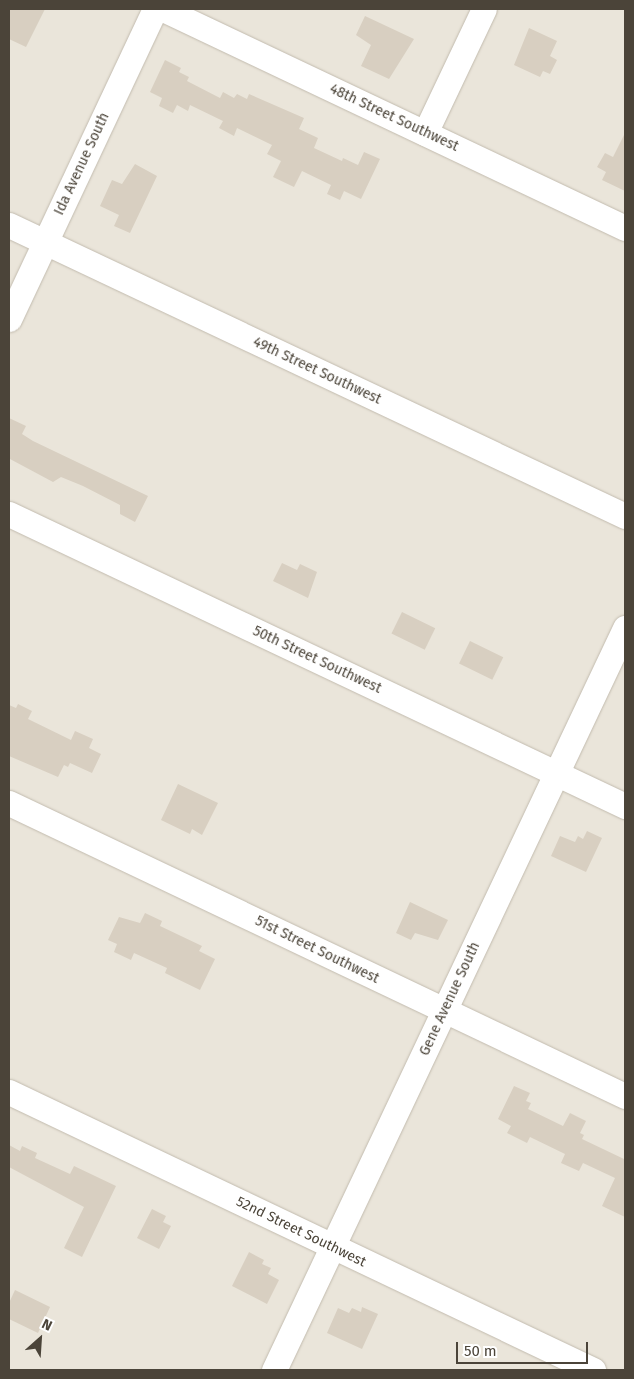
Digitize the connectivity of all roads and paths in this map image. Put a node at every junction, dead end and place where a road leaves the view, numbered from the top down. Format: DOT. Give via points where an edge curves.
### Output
graph roads {
  1 [pos="155,9"];
  2 [pos="163,9"];
  3 [pos="484,9"];
  4 [pos="192,15"];
  5 [pos="425,133"];
  6 [pos="9,225"];
  7 [pos="625,228"];
  8 [pos="45,242"];
  9 [pos="9,319"];
  10 [pos="9,514"];
  11 [pos="625,516"];
  12 [pos="625,628"];
  13 [pos="557,773"];
  14 [pos="9,803"];
  15 [pos="625,806"];
  16 [pos="444,1011"];
  17 [pos="9,1092"];
  18 [pos="625,1096"];
  19 [pos="333,1248"];
  20 [pos="274,1370"];
  21 [pos="594,1370"];
  1 -- 8 [label="street, Ida Avenue South"];
  2 -- 4 [label="street, 48th Street Southwest"];
  3 -- 5 [label="street"];
  4 -- 5 [label="street, 48th Street Southwest"];
  5 -- 7 [label="street, 48th Street Southwest"];
  6 -- 8 [label="street, 49th Street Southwest"];
  8 -- 9 [label="street, Ida Avenue South"];
  8 -- 11 [label="street, 49th Street Southwest"];
  10 -- 13 [label="street, 50th Street Southwest"];
  12 -- 13 [label="street, Gene Avenue South"];
  13 -- 15 [label="street, 50th Street Southwest"];
  13 -- 16 [label="street, Gene Avenue South"];
  14 -- 16 [label="street, 51st Street Southwest"];
  16 -- 18 [label="street, 51st Street Southwest"];
  16 -- 19 [label="street, Gene Avenue South"];
  17 -- 19 [label="street, 52nd Street Southwest"];
  19 -- 20 [label="street, Gene Avenue South"];
  19 -- 21 [label="street, 52nd Street Southwest"];
}
